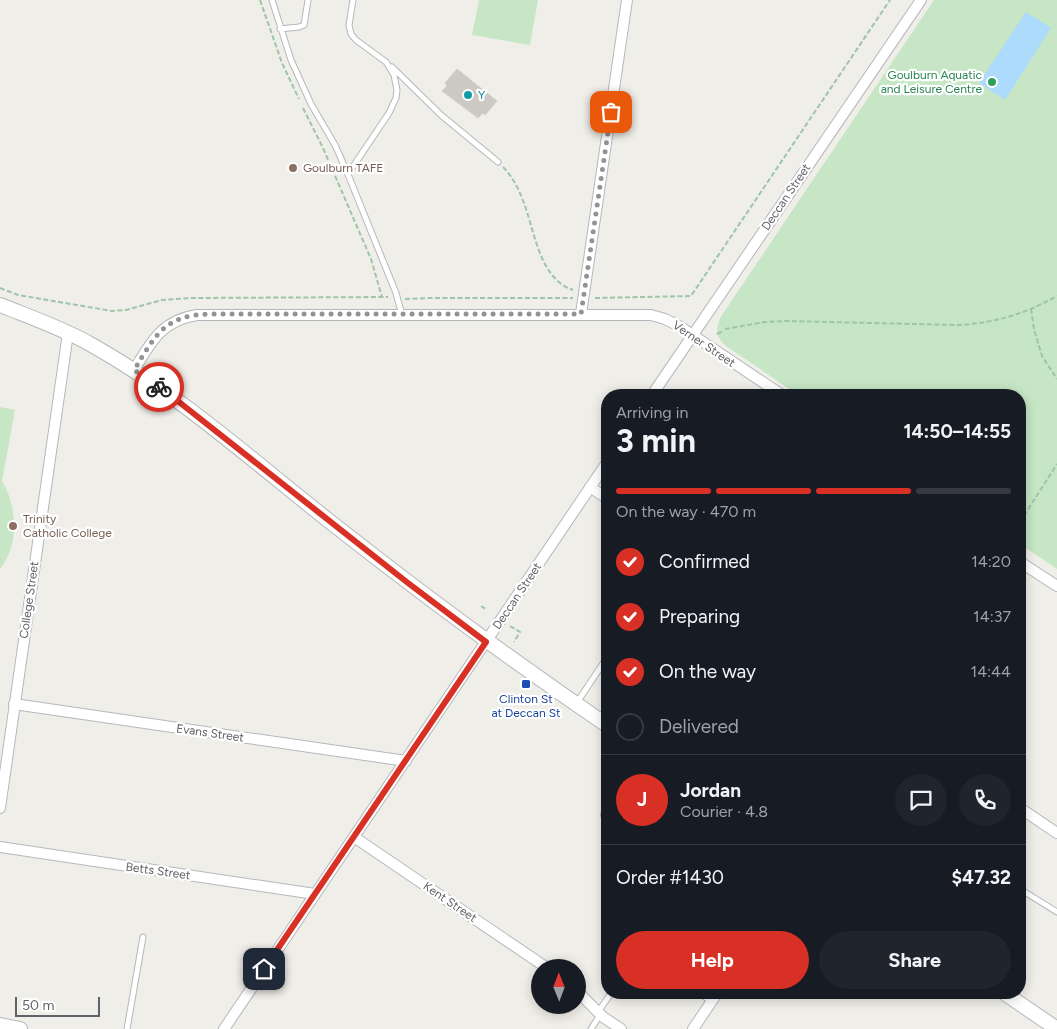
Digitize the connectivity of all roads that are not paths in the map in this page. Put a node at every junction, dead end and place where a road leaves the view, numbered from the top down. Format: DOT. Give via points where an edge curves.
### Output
graph roads {
  1 [pos="272,0"];
  2 [pos="308,0"];
  3 [pos="353,0"];
  4 [pos="627,0"];
  5 [pos="921,0"];
  6 [pos="280,29"];
  7 [pos="386,62"];
  8 [pos="498,162"];
  9 [pos="348,174"];
  10 [pos="0,305"];
  11 [pos="581,314"];
  12 [pos="402,315"];
  13 [pos="68,332"];
  14 [pos="692,335"];
  15 [pos="134,370"];
  16 [pos="656,389"];
  17 [pos="773,389"];
  18 [pos="601,471"];
  19 [pos="590,487"];
  20 [pos="601,494"];
  21 [pos="1026,566"];
  22 [pos="1057,586"];
  23 [pos="486,642"];
  24 [pos="601,666"];
  25 [pos="14,704"];
  26 [pos="576,704"];
  27 [pos="601,721"];
  28 [pos="406,761"];
  29 [pos="0,808"];
  30 [pos="1026,812"];
  31 [pos="1057,833"];
  32 [pos="354,837"];
  33 [pos="0,848"];
  34 [pos="1026,893"];
  35 [pos="315,894"];
  36 [pos="1057,912"];
  37 [pos="143,937"];
  38 [pos="534,959"];
  39 [pos="608,999"];
  40 [pos="708,999"];
  41 [pos="714,999"];
  42 [pos="1013,999"];
  43 [pos="586,1000"];
  44 [pos="712,1002"];
  45 [pos="599,1013"];
  46 [pos="0,1025"];
  47 [pos="20,1029"];
  48 [pos="127,1029"];
  49 [pos="224,1029"];
  50 [pos="591,1029"];
  51 [pos="621,1029"];
  52 [pos="693,1029"];
  53 [pos="1057,1029"];
  1 -- 6 [label="lane"];
  2 -- 6 [label="lane" via="304,25"];
  3 -- 7 [label="lane" via="349,25 351,34"];
  4 -- 11 [label="street"];
  5 -- 14 [label="street, Deccan Street"];
  6 -- 9 [label="lane" via="306,94"];
  7 -- 8 [label="lane" via="441,115"];
  7 -- 9 [label="lane" via="396,82 396,98"];
  9 -- 12 [label="lane"];
  10 -- 13 [label="street"];
  11 -- 12 [label="street, Verner Street"];
  11 -- 14 [label="street, Verner Street" via="658,316"];
  12 -- 15 [label="street, Verner Street" via="186,316 161,330"];
  13 -- 15 [label="street"];
  13 -- 25 [label="street, College Street"];
  14 -- 16 [label="street, Deccan Street"];
  14 -- 17 [label="street, Verner Street"];
  15 -- 23 [label="street"];
  18 -- 19 [label="street, Deccan Street"];
  19 -- 20 [label="street"];
  19 -- 23 [label="street, Deccan Street"];
  21 -- 22 [label="street"];
  23 -- 26 [label="street"];
  23 -- 28 [label="street, Deccan Street"];
  24 -- 26 [label="lane"];
  25 -- 28 [label="street, Evans Street"];
  25 -- 29 [label="street, College Street"];
  26 -- 27 [label="street"];
  28 -- 32 [label="street, Deccan Street"];
  30 -- 31 [label="street"];
  32 -- 35 [label="street, Deccan Street"];
  32 -- 38 [label="street, Kent Street"];
  33 -- 35 [label="street, Betts Street"];
  34 -- 36 [label="lane"];
  35 -- 49 [label="street, Deccan Street"];
  37 -- 48 [label="lane"];
  39 -- 45 [label="lane"];
  40 -- 44 [label="lane"];
  41 -- 44 [label="street"];
  42 -- 53 [label="street"];
  43 -- 45 [label="street"];
  44 -- 52 [label="street"];
  45 -- 50 [label="lane"];
  45 -- 51 [label="street"];
  46 -- 47 [label="street"];
}
